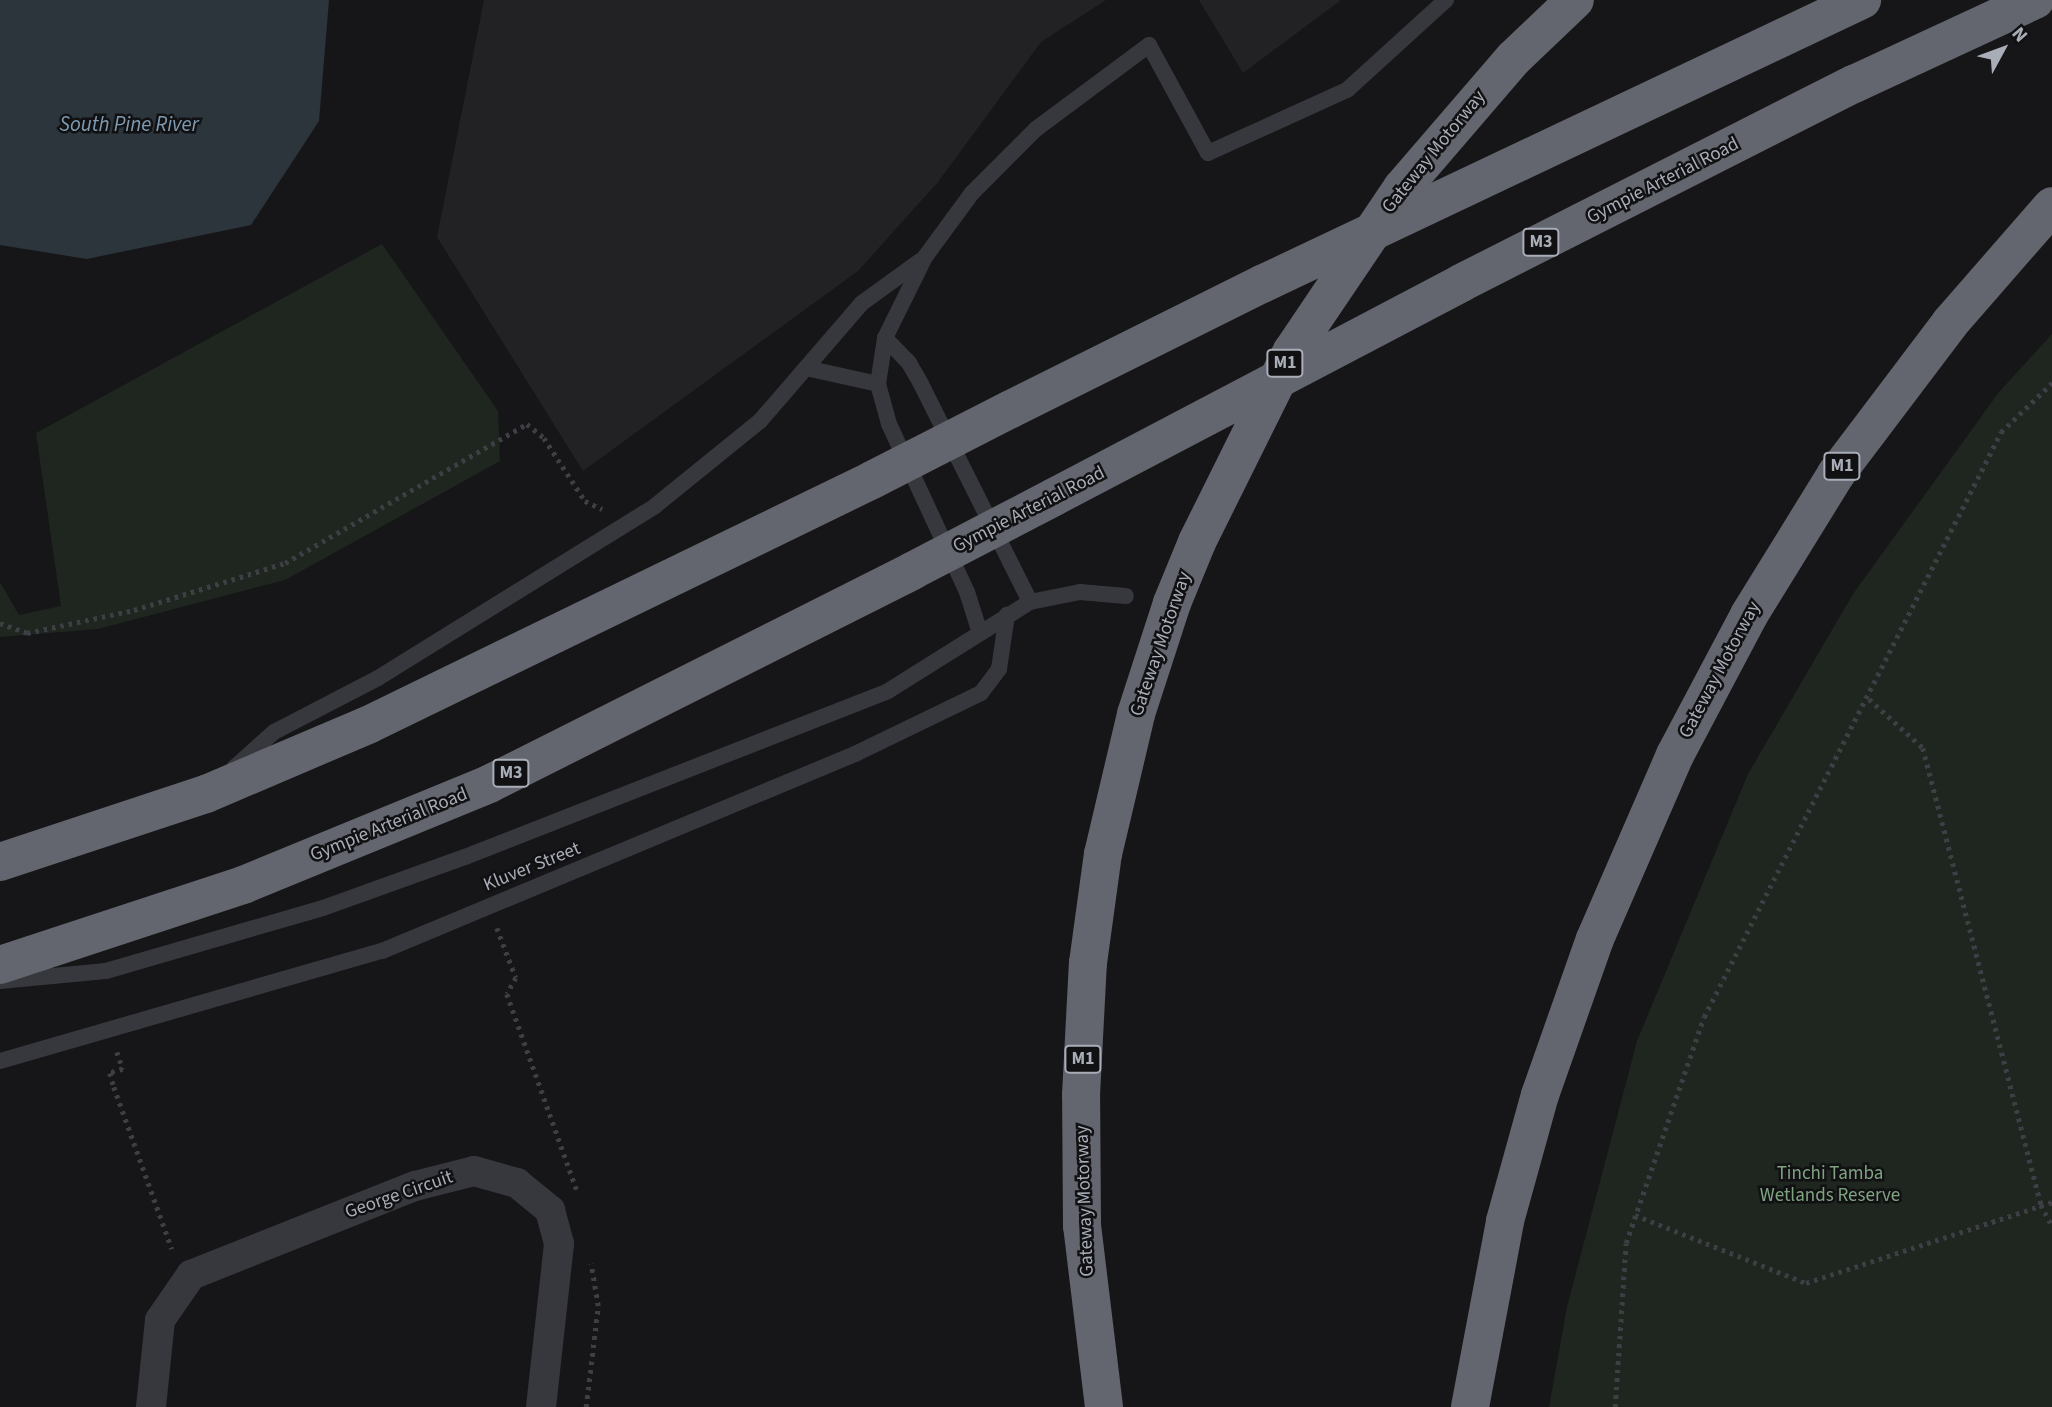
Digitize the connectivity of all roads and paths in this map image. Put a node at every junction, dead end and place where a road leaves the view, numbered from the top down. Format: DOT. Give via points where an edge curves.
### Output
graph roads {
  1 [pos="1446,0"];
  2 [pos="1575,0"];
  3 [pos="1862,0"];
  4 [pos="2035,0"];
  5 [pos="2052,206"];
  6 [pos="925,257"];
  7 [pos="885,338"];
  8 [pos="806,368"];
  9 [pos="2052,383"];
  10 [pos="878,384"];
  11 [pos="654,506"];
  12 [pos="1126,596"];
  13 [pos="1030,602"];
  14 [pos="1006,615"];
  15 [pos="0,623"];
  16 [pos="980,633"];
  17 [pos="1869,699"];
  18 [pos="206,794"];
  19 [pos="0,862"];
  20 [pos="489,907"];
  21 [pos="0,965"];
  22 [pos="0,981"];
  23 [pos="108,1028"];
  24 [pos="0,1061"];
  25 [pos="2052,1202"];
  26 [pos="2041,1205"];
  27 [pos="550,1210"];
  28 [pos="1635,1215"];
  29 [pos="2052,1226"];
  30 [pos="589,1254"];
  31 [pos="191,1275"];
  32 [pos="151,1407"];
  33 [pos="541,1407"];
  34 [pos="586,1407"];
  35 [pos="1104,1407"];
  36 [pos="1470,1407"];
  37 [pos="1615,1407"];
  1 -- 6 [label="lane" via="1347,90 1208,153 1149,45 1036,129 972,193"];
  2 -- 35 [label="highway, Gateway Motorway / M1, bridge" via="1514,58 1402,188 1292,351 1197,542 1172,603 1136,714 1103,854 1088,962 1081,1095 1082,1226"];
  3 -- 18 [label="highway, bridge" via="1262,284 551,640"];
  4 -- 21 [label="highway, Gympie Arterial Road / M3, bridge" via="1854,84 1473,277 912,571 489,784 243,885"];
  5 -- 36 [label="highway, Gateway Motorway / M1" via="1950,323 1836,474 1749,615 1675,755 1595,939 1540,1095 1505,1221"];
  6 -- 7 [label="lane"];
  6 -- 8 [label="lane" via="862,303"];
  7 -- 10 [label="lane"];
  7 -- 13 [label="lane" via="921,384"];
  8 -- 10 [label="lane"];
  8 -- 11 [label="lane" via="760,421"];
  9 -- 17 [label="path" via="2001,432"];
  10 -- 16 [label="lane" via="889,424 967,592"];
  11 -- 15 [label="path" via="592,506 579,495 544,438 527,424 285,563 134,610 27,633"];
  11 -- 18 [label="lane" via="378,678 274,732"];
  12 -- 13 [label="lane" via="1080,592"];
  13 -- 14 [label="lane"];
  14 -- 16 [label="lane"];
  14 -- 20 [label="lane, Kluver Street" via="999,669 981,694 752,799"];
  16 -- 22 [label="lane" via="888,691 465,858 323,908 106,971"];
  17 -- 26 [label="path" via="1923,748"];
  17 -- 28 [label="path" via="1704,1017"];
  18 -- 19 [label="highway"];
  20 -- 23 [label="lane, Kluver Street" via="382,951"];
  20 -- 27 [label="path" via="516,978 507,994 580,1201"];
  23 -- 24 [label="lane, Kluver Street"];
  23 -- 31 [label="path" via="123,1069 110,1073 114,1087 175,1256"];
  25 -- 26 [label="path"];
  26 -- 28 [label="path" via="1806,1283"];
  26 -- 29 [label="path"];
  27 -- 31 [label="street, George Circuit" via="517,1183 474,1171 415,1186"];
  27 -- 33 [label="street" via="559,1244"];
  28 -- 37 [label="path" via="1626,1243"];
  30 -- 34 [label="path" via="598,1306"];
  31 -- 32 [label="street" via="160,1320"];
}
